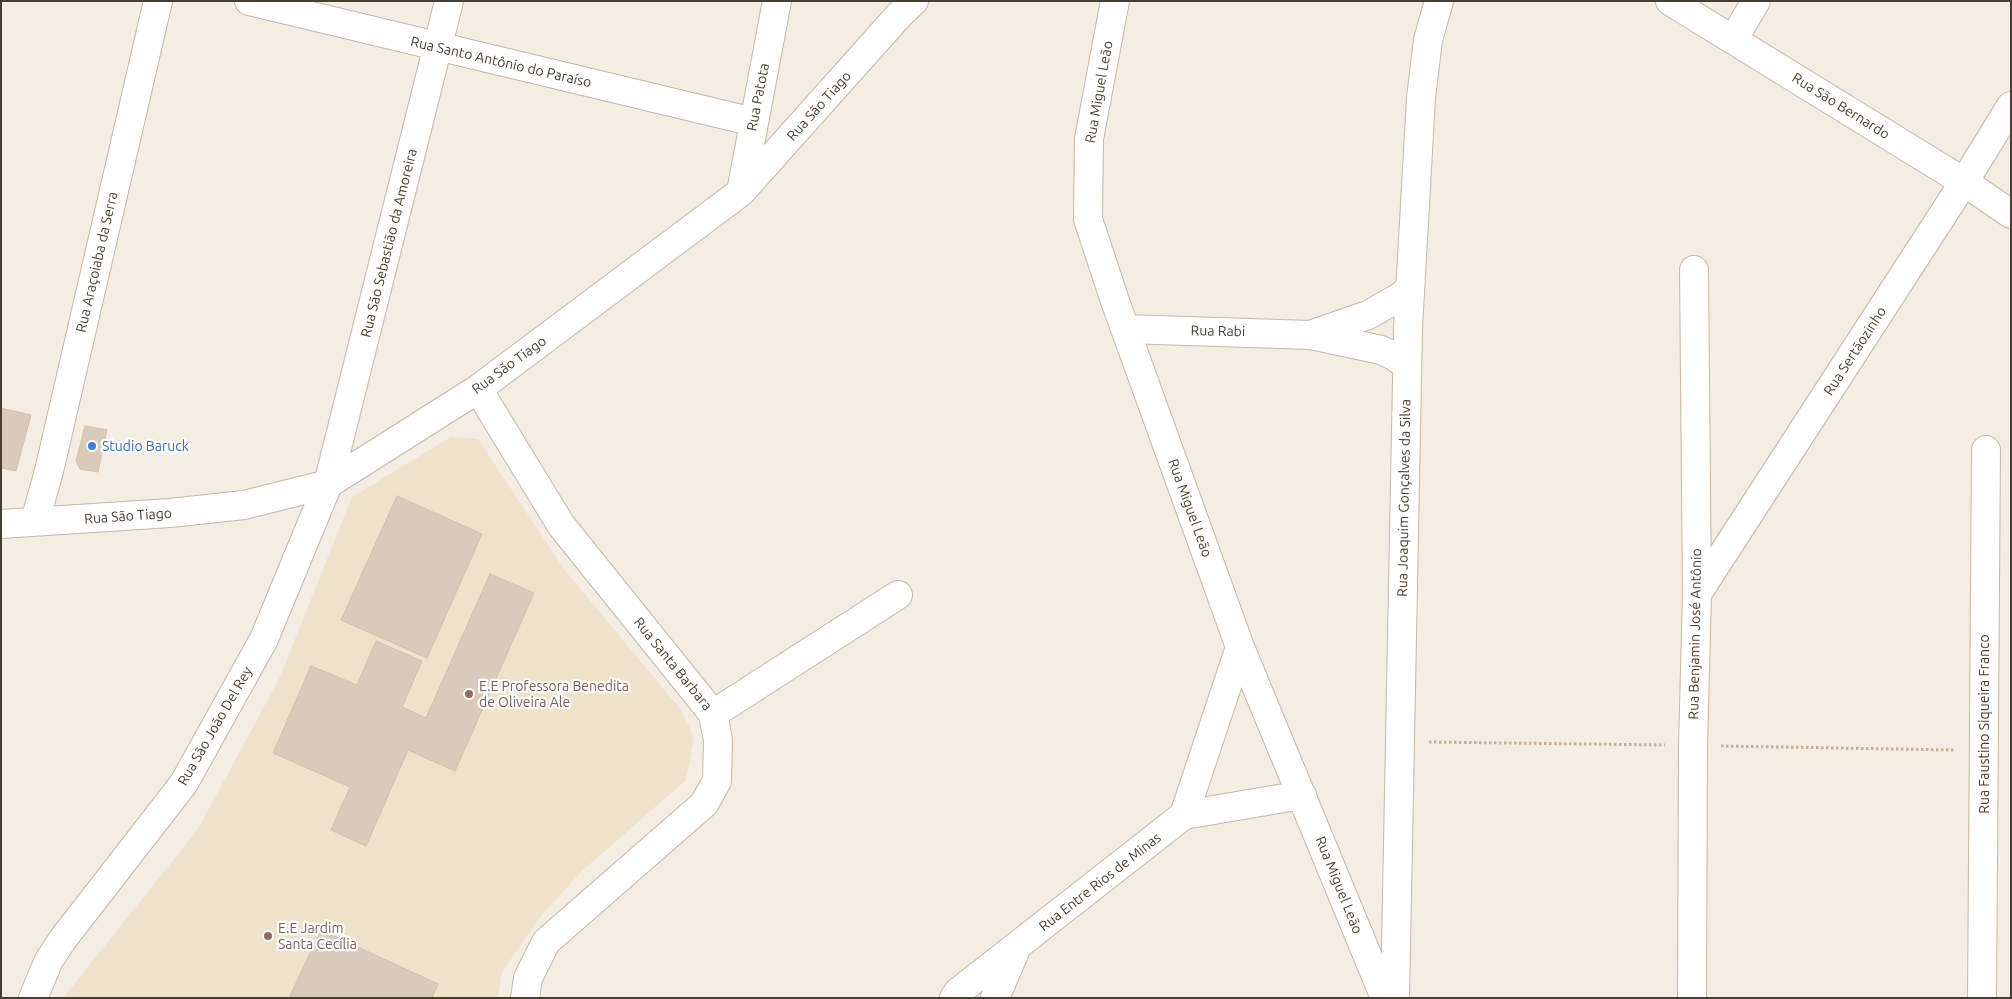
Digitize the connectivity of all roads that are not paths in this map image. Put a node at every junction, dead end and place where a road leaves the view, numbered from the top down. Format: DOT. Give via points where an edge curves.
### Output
graph roads {
  1 [pos="158,1"];
  2 [pos="249,1"];
  3 [pos="448,1"];
  4 [pos="777,1"];
  5 [pos="1115,1"];
  6 [pos="1439,1"];
  7 [pos="1670,1"];
  8 [pos="1756,1"];
  9 [pos="902,5"];
  10 [pos="1733,40"];
  11 [pos="438,47"];
  12 [pos="2011,106"];
  13 [pos="754,122"];
  14 [pos="1964,182"];
  15 [pos="741,192"];
  16 [pos="2011,214"];
  17 [pos="1694,270"];
  18 [pos="1410,288"];
  19 [pos="1125,328"];
  20 [pos="1311,334"];
  21 [pos="1407,366"];
  22 [pos="478,389"];
  23 [pos="1986,450"];
  24 [pos="328,484"];
  25 [pos="35,522"];
  26 [pos="1,524"];
  27 [pos="1698,594"];
  28 [pos="898,595"];
  29 [pos="1240,647"];
  30 [pos="713,714"];
  31 [pos="1302,795"];
  32 [pos="1184,815"];
  33 [pos="1016,948"];
  34 [pos="32,998"];
  35 [pos="525,998"];
  36 [pos="954,998"];
  37 [pos="995,998"];
  38 [pos="1386,998"];
  39 [pos="1395,998"];
  40 [pos="1692,998"];
  41 [pos="1982,998"];
  1 -- 25 [label="street, Rua Araçoiaba da Serra" via="50,471"];
  2 -- 11 [label="street, Rua Santo Antônio do Paraíso"];
  3 -- 11 [label="street, Rua São Sebastião da Amoreira"];
  4 -- 13 [label="street, Rua Patota"];
  5 -- 19 [label="street, Rua Miguel Leão" via="1089,139 1088,219"];
  6 -- 18 [label="street, Rua Joaquim Gonçalves da Silva" via="1428,40 1422,98"];
  7 -- 10 [label="street, Rua São Bernardo"];
  8 -- 10 [label="street"];
  9 -- 15 [label="street, Rua São Tiago"];
  10 -- 14 [label="street, Rua São Bernardo"];
  11 -- 13 [label="street, Rua Santo Antônio do Paraíso"];
  11 -- 24 [label="street, Rua São Sebastião da Amoreira"];
  12 -- 14 [label="street, Rua Sertãozinho"];
  13 -- 15 [label="street, Rua Patota"];
  14 -- 16 [label="street, Rua São Bernardo"];
  14 -- 27 [label="street, Rua Sertãozinho"];
  15 -- 22 [label="street, Rua São Tiago"];
  17 -- 27 [label="street, Rua Benjamin José Antônio"];
  18 -- 20 [label="street, Rua Rabi" via="1368,315"];
  18 -- 21 [label="street, Rua Joaquim Gonçalves da Silva"];
  19 -- 20 [label="street, Rua Rabi"];
  19 -- 29 [label="street, Rua Miguel Leão"];
  20 -- 21 [label="street, Rua Rabi" via="1381,350"];
  21 -- 39 [label="street, Rua Joaquim Gonçalves da Silva"];
  22 -- 24 [label="street, Rua São Tiago"];
  22 -- 30 [label="street, Rua Santa Barbara" via="561,526"];
  23 -- 41 [label="street, Rua Faustino Siqueira Franco"];
  24 -- 25 [label="street, Rua São Tiago" via="244,505"];
  24 -- 34 [label="street, Rua São João Del Rey" via="264,639 184,783 63,939 49,960"];
  25 -- 26 [label="street, Rua São Tiago"];
  27 -- 40 [label="street, Rua Benjamin José Antônio" via="1693,746"];
  28 -- 30 [label="street"];
  29 -- 31 [label="street, Rua Miguel Leão"];
  29 -- 32 [label="street"];
  30 -- 35 [label="street, Rua Santa Barbara" via="718,740 717,781 704,804 546,942 528,978"];
  31 -- 32 [label="street, Rua Entre Rios de Minas"];
  31 -- 38 [label="street, Rua Miguel Leão"];
  32 -- 33 [label="street, Rua Entre Rios de Minas"];
  33 -- 36 [label="street, Rua Entre Rios de Minas"];
  33 -- 37 [label="street, Rua Entre Rios de Minas"];
}
